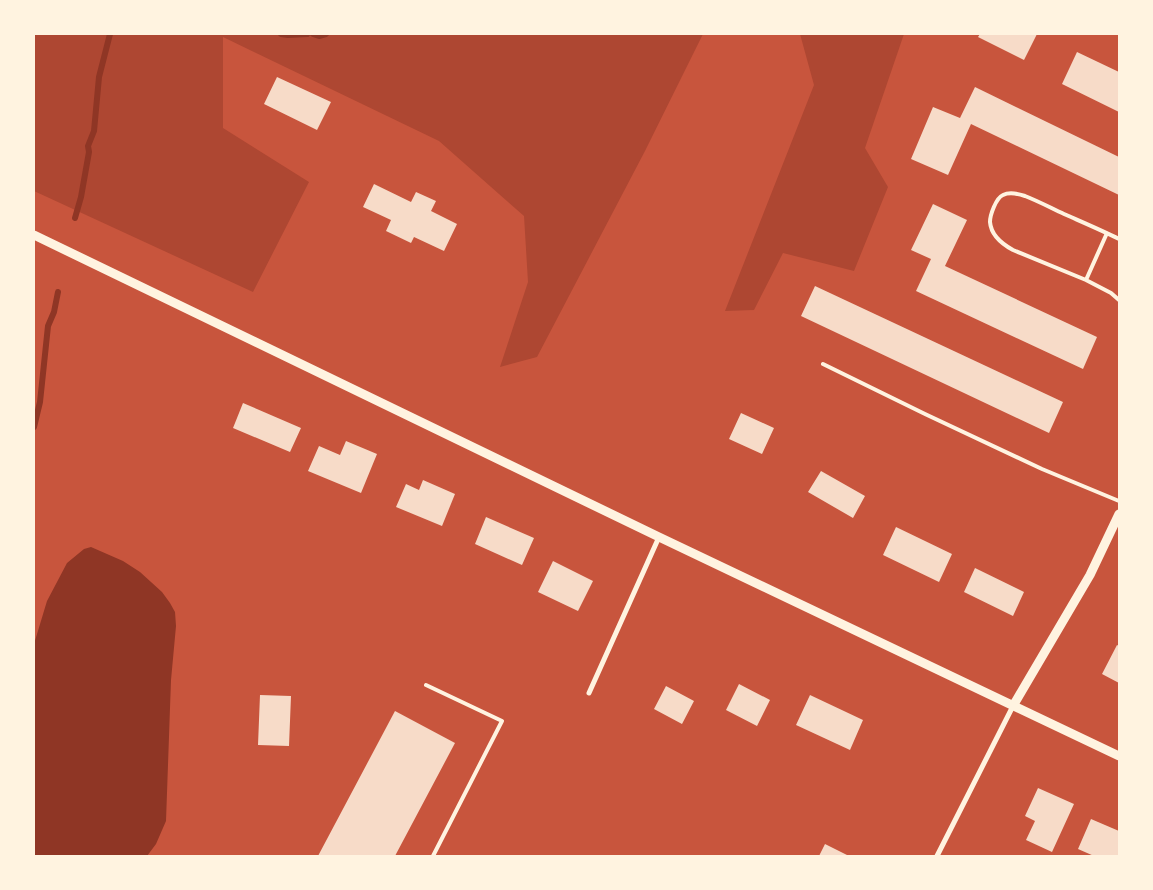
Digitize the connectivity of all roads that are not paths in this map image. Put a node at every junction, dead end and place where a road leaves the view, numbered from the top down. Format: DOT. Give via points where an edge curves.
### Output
graph roads {
  1 [pos="1107,234"];
  2 [pos="34,235"];
  3 [pos="1119,239"];
  4 [pos="1086,280"];
  5 [pos="1119,300"];
  6 [pos="823,364"];
  7 [pos="1119,501"];
  8 [pos="1119,514"];
  9 [pos="659,537"];
  10 [pos="426,685"];
  11 [pos="589,693"];
  12 [pos="1013,706"];
  13 [pos="1119,756"];
  14 [pos="433,856"];
  15 [pos="937,856"];
  1 -- 3 [label="lane"];
  1 -- 4 [label="lane"];
  1 -- 4 [label="lane" via="1017,194 1002,195 991,214 990,224 1000,242"];
  2 -- 9 [label="street"];
  4 -- 5 [label="lane"];
  6 -- 7 [label="lane" via="1033,464"];
  8 -- 12 [label="street" via="1090,575"];
  9 -- 11 [label="street"];
  9 -- 12 [label="street"];
  10 -- 14 [label="lane" via="502,721"];
  12 -- 13 [label="street"];
  12 -- 15 [label="street"];
}
